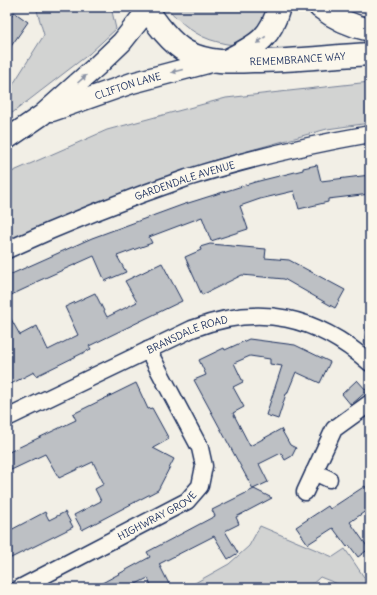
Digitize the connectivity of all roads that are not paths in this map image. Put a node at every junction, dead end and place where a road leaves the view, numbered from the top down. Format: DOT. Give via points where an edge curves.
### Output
graph roads {
  1 [pos="279,7"];
  2 [pos="320,7"];
  3 [pos="147,8"];
  4 [pos="370,30"];
  5 [pos="370,54"];
  6 [pos="220,62"];
  7 [pos="42,115"];
  8 [pos="370,134"];
  9 [pos="7,139"];
  10 [pos="7,250"];
  11 [pos="148,350"];
  12 [pos="370,363"];
  13 [pos="370,403"];
  14 [pos="7,418"];
  15 [pos="314,472"];
  16 [pos="329,479"];
  17 [pos="305,492"];
  18 [pos="20,588"];
  1 -- 6 [label="highway, one-way" via="268,35 250,49"];
  2 -- 4 [label="highway" via="356,27"];
  3 -- 6 [label="highway" via="172,41 187,52"];
  7 -- 3 [label="street, CLIFTON LANE, one-way" via="122,42"];
  5 -- 6 [label="highway, REMEMBRANCE WAY" via="280,61"];
  6 -- 7 [label="street, CLIFTON LANE, one-way" via="132,83"];
  7 -- 9 [label="street, CLIFTON LANE"];
  8 -- 10 [label="street, GARDENDALE AVENUE" via="315,144 189,178 55,228"];
  11 -- 12 [label="street, BRANSDALE ROAD" via="209,322 247,315 269,316 292,319 316,327 354,349"];
  11 -- 14 [label="street, BRANSDALE ROAD"];
  11 -- 18 [label="street, HIGHWRAY GROVE" via="200,448 204,466 200,486 187,501"];
  13 -- 15 [label="street" via="334,428"];
  15 -- 16 [label="street"];
  15 -- 17 [label="street"];
}
